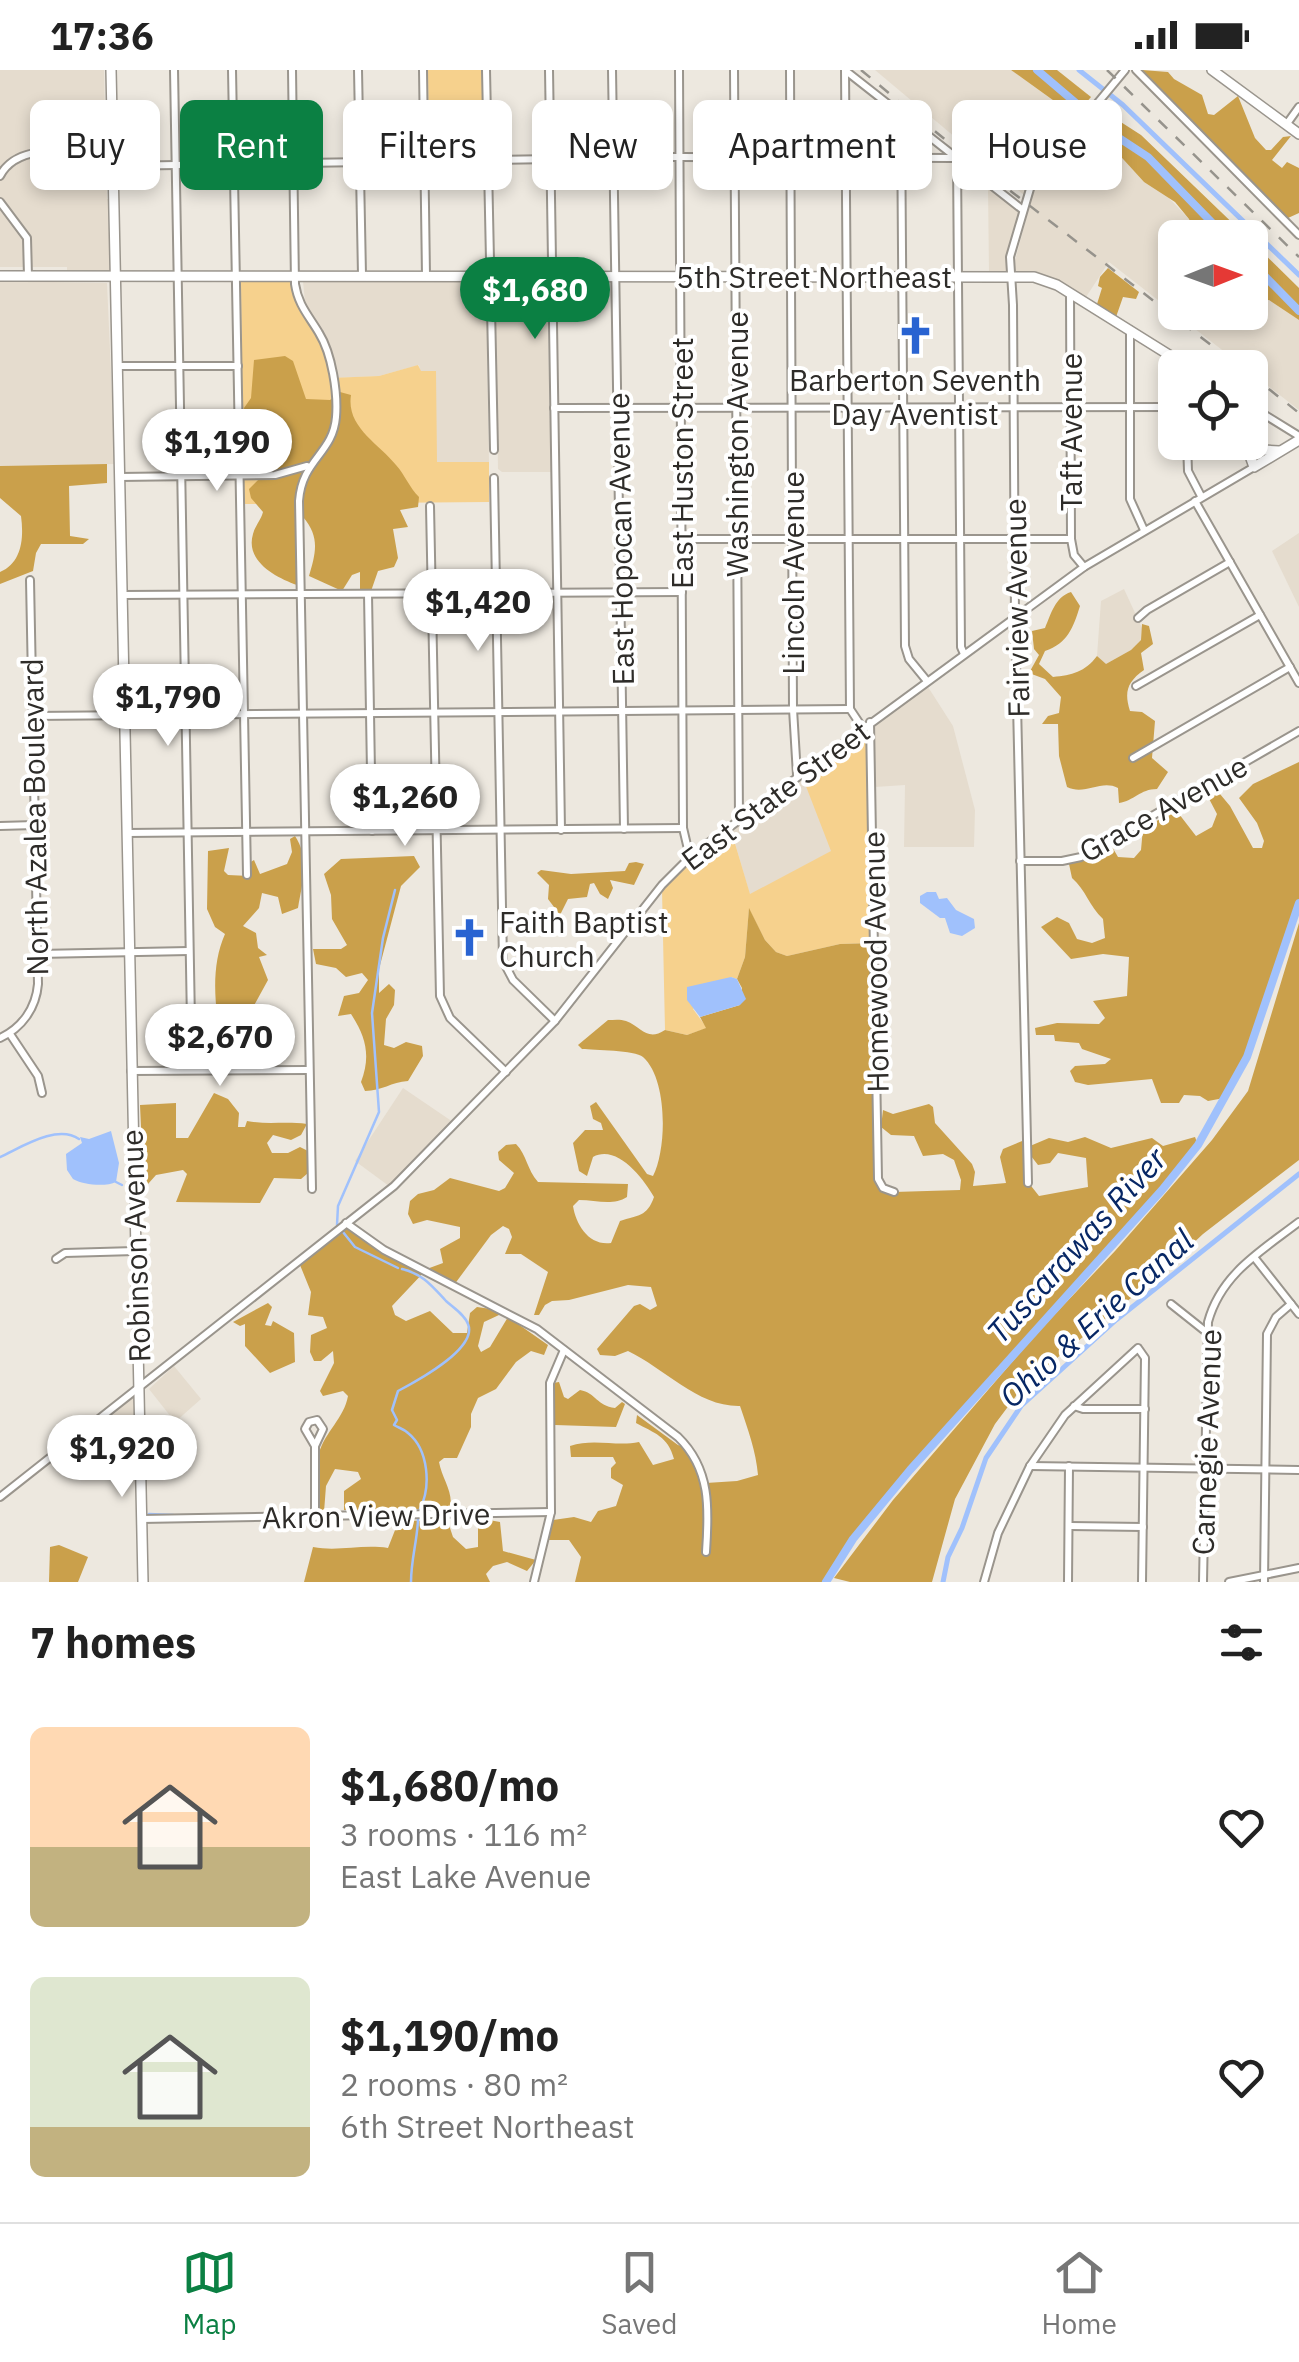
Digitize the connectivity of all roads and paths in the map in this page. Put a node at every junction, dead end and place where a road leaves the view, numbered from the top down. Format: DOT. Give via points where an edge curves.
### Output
graph roads {
  1 [pos="111,70"];
  2 [pos="174,70"];
  3 [pos="232,70"];
  4 [pos="292,70"];
  5 [pos="358,70"];
  6 [pos="423,70"];
  7 [pos="486,70"];
  8 [pos="549,70"];
  9 [pos="612,70"];
  10 [pos="678,70"];
  11 [pos="734,70"];
  12 [pos="790,70"];
  13 [pos="845,70"];
  14 [pos="1125,70"];
  15 [pos="1136,70"];
  16 [pos="1212,70"];
  17 [pos="111,100"];
  18 [pos="233,100"];
  19 [pos="293,100"];
  20 [pos="359,100"];
  21 [pos="423,100"];
  22 [pos="486,100"];
  23 [pos="549,100"];
  24 [pos="612,100"];
  25 [pos="734,100"];
  26 [pos="790,100"];
  27 [pos="845,100"];
  28 [pos="881,100"];
  29 [pos="1299,107"];
  30 [pos="1286,124"];
  31 [pos="1299,134"];
  32 [pos="932,141"];
  33 [pos="30,154"];
  34 [pos="952,157"];
  35 [pos="673,158"];
  36 [pos="679,158"];
  37 [pos="693,158"];
  38 [pos="160,166"];
  39 [pos="176,166"];
  40 [pos="180,166"];
  41 [pos="0,176"];
  42 [pos="113,190"];
  43 [pos="234,190"];
  44 [pos="294,190"];
  45 [pos="360,190"];
  46 [pos="424,190"];
  47 [pos="488,190"];
  48 [pos="551,190"];
  49 [pos="614,190"];
  50 [pos="734,190"];
  51 [pos="790,190"];
  52 [pos="845,190"];
  53 [pos="901,190"];
  54 [pos="956,190"];
  55 [pos="996,190"];
  56 [pos="0,202"];
  57 [pos="1023,210"];
  58 [pos="1299,235"];
  59 [pos="178,275"];
  60 [pos="236,275"];
  61 [pos="296,275"];
  62 [pos="362,275"];
  63 [pos="426,275"];
  64 [pos="0,276"];
  65 [pos="28,276"];
  66 [pos="114,276"];
  67 [pos="490,276"];
  68 [pos="552,276"];
  69 [pos="616,276"];
  70 [pos="679,276"];
  71 [pos="735,276"];
  72 [pos="790,276"];
  73 [pos="846,276"];
  74 [pos="901,276"];
  75 [pos="956,276"];
  76 [pos="1010,276"];
  77 [pos="1070,292"];
  78 [pos="1130,330"];
  79 [pos="1161,350"];
  80 [pos="115,366"];
  81 [pos="179,366"];
  82 [pos="238,366"];
  83 [pos="903,407"];
  84 [pos="958,407"];
  85 [pos="1014,407"];
  86 [pos="1070,407"];
  87 [pos="1128,407"];
  88 [pos="1158,407"];
  89 [pos="554,408"];
  90 [pos="617,408"];
  91 [pos="680,408"];
  92 [pos="736,408"];
  93 [pos="792,408"];
  94 [pos="847,408"];
  95 [pos="1268,417"];
  96 [pos="1299,438"];
  97 [pos="1285,449"];
  98 [pos="494,450"];
  99 [pos="1268,450"];
  100 [pos="1188,460"];
  101 [pos="1252,460"];
  102 [pos="307,466"];
  103 [pos="1254,467"];
  104 [pos="118,476"];
  105 [pos="181,476"];
  106 [pos="240,476"];
  107 [pos="494,478"];
  108 [pos="1198,498"];
  109 [pos="430,506"];
  110 [pos="1144,530"];
  111 [pos="682,539"];
  112 [pos="737,539"];
  113 [pos="792,539"];
  114 [pos="848,539"];
  115 [pos="904,539"];
  116 [pos="959,539"];
  117 [pos="1015,540"];
  118 [pos="1071,540"];
  119 [pos="1230,562"];
  120 [pos="1084,567"];
  121 [pos="30,580"];
  122 [pos="496,592"];
  123 [pos="558,592"];
  124 [pos="621,592"];
  125 [pos="682,592"];
  126 [pos="432,593"];
  127 [pos="242,594"];
  128 [pos="301,594"];
  129 [pos="368,594"];
  130 [pos="121,595"];
  131 [pos="183,595"];
  132 [pos="1260,615"];
  133 [pos="1015,616"];
  134 [pos="1138,618"];
  135 [pos="964,654"];
  136 [pos="1290,667"];
  137 [pos="927,681"];
  138 [pos="1299,683"];
  139 [pos="1136,686"];
  140 [pos="793,709"];
  141 [pos="850,709"];
  142 [pos="682,710"];
  143 [pos="738,710"];
  144 [pos="560,711"];
  145 [pos="622,711"];
  146 [pos="370,712"];
  147 [pos="434,712"];
  148 [pos="497,712"];
  149 [pos="304,713"];
  150 [pos="124,714"];
  151 [pos="185,714"];
  152 [pos="244,714"];
  153 [pos="33,716"];
  154 [pos="866,725"];
  155 [pos="1299,731"];
  156 [pos="1133,758"];
  157 [pos="796,775"];
  158 [pos="739,819"];
  159 [pos="35,825"];
  160 [pos="0,826"];
  161 [pos="683,828"];
  162 [pos="624,829"];
  163 [pos="500,830"];
  164 [pos="562,830"];
  165 [pos="372,831"];
  166 [pos="436,831"];
  167 [pos="246,832"];
  168 [pos="305,832"];
  169 [pos="126,833"];
  170 [pos="188,833"];
  171 [pos="693,854"];
  172 [pos="1020,861"];
  173 [pos="246,875"];
  174 [pos="127,952"];
  175 [pos="190,952"];
  176 [pos="38,954"];
  177 [pos="554,1021"];
  178 [pos="191,1022"];
  179 [pos="10,1034"];
  180 [pos="0,1038"];
  181 [pos="309,1070"];
  182 [pos="130,1071"];
  183 [pos="506,1072"];
  184 [pos="42,1093"];
  185 [pos="1028,1182"];
  186 [pos="312,1188"];
  187 [pos="894,1192"];
  188 [pos="1299,1222"];
  189 [pos="346,1223"];
  190 [pos="135,1251"];
  191 [pos="1254,1256"];
  192 [pos="56,1259"];
  193 [pos="1171,1304"];
  194 [pos="1291,1304"];
  195 [pos="1299,1314"];
  196 [pos="1206,1332"];
  197 [pos="564,1350"];
  198 [pos="138,1388"];
  199 [pos="1074,1406"];
  200 [pos="1144,1409"];
  201 [pos="315,1446"];
  202 [pos="1030,1466"];
  203 [pos="1070,1466"];
  204 [pos="1144,1468"];
  205 [pos="1204,1468"];
  206 [pos="1265,1469"];
  207 [pos="1299,1470"];
  208 [pos="0,1497"];
  209 [pos="551,1512"];
  210 [pos="315,1516"];
  211 [pos="141,1519"];
  212 [pos="1069,1526"];
  213 [pos="1143,1527"];
  214 [pos="706,1552"];
  215 [pos="1299,1568"];
  216 [pos="1264,1579"];
  217 [pos="143,1582"];
  218 [pos="534,1582"];
  219 [pos="984,1582"];
  220 [pos="1068,1582"];
  221 [pos="1142,1582"];
  222 [pos="1203,1582"];
  223 [pos="1229,1582"];
  1 -- 17 [label="main road, Robinson Avenue"];
  2 -- 39 [label="street"];
  3 -- 18 [label="street"];
  4 -- 19 [label="street"];
  5 -- 20 [label="street"];
  6 -- 21 [label="street"];
  7 -- 22 [label="street"];
  8 -- 23 [label="street"];
  9 -- 24 [label="street, East Hopocan Avenue"];
  10 -- 36 [label="street, East Huston Street"];
  11 -- 25 [label="street, Washington Avenue"];
  12 -- 26 [label="street, Lincoln Avenue"];
  13 -- 27 [label="street"];
  13 -- 28 [label="street"];
  14 -- 57 [label="street, Fairview Avenue" via="1032,182"];
  15 -- 58 [label="street"];
  16 -- 30 [label="main road"];
  29 -- 30 [label="street"];
  30 -- 31 [label="main road"];
  32 -- 34 [label="street"];
  33 -- 41 [label="street" via="11,160"];
  35 -- 36 [label="street"];
  36 -- 37 [label="street"];
  36 -- 70 [label="street, East Huston Street"];
  38 -- 39 [label="street"];
  39 -- 40 [label="street"];
  39 -- 59 [label="street"];
  42 -- 66 [label="main road, Robinson Avenue"];
  43 -- 60 [label="street"];
  44 -- 61 [label="street"];
  45 -- 62 [label="street"];
  46 -- 63 [label="street"];
  47 -- 67 [label="street"];
  48 -- 68 [label="street"];
  49 -- 69 [label="street, East Hopocan Avenue"];
  50 -- 71 [label="street, Washington Avenue"];
  51 -- 72 [label="street, Lincoln Avenue"];
  52 -- 73 [label="street"];
  53 -- 74 [label="street"];
  54 -- 75 [label="street"];
  55 -- 57 [label="street"];
  56 -- 65 [label="street" via="26,238"];
  57 -- 76 [label="street, Fairview Avenue"];
  59 -- 60 [label="main road, 5th Street Northeast"];
  59 -- 66 [label="main road, 5th Street Northeast"];
  59 -- 81 [label="street"];
  60 -- 61 [label="main road, 5th Street Northeast"];
  60 -- 82 [label="street"];
  61 -- 62 [label="main road, 5th Street Northeast"];
  61 -- 102 [label="street" via="300,304 326,350 337,413 331,438"];
  62 -- 63 [label="main road, 5th Street Northeast"];
  63 -- 67 [label="main road, 5th Street Northeast"];
  64 -- 65 [label="main road, 5th Street Northeast"];
  65 -- 66 [label="main road, 5th Street Northeast"];
  66 -- 80 [label="main road, Robinson Avenue"];
  67 -- 68 [label="main road, 5th Street Northeast"];
  67 -- 98 [label="street"];
  68 -- 69 [label="main road, 5th Street Northeast"];
  68 -- 89 [label="street"];
  69 -- 70 [label="main road, 5th Street Northeast"];
  69 -- 90 [label="street, East Hopocan Avenue"];
  70 -- 71 [label="main road, 5th Street Northeast"];
  70 -- 91 [label="street, East Huston Street"];
  71 -- 72 [label="main road, 5th Street Northeast"];
  71 -- 92 [label="street, Washington Avenue"];
  72 -- 73 [label="main road, 5th Street Northeast"];
  72 -- 93 [label="street, Lincoln Avenue"];
  73 -- 74 [label="main road, 5th Street Northeast"];
  73 -- 94 [label="street"];
  74 -- 75 [label="main road, 5th Street Northeast"];
  74 -- 83 [label="street"];
  75 -- 76 [label="main road, 5th Street Northeast"];
  75 -- 84 [label="street"];
  76 -- 77 [label="main road, 5th Street Northeast" via="1041,278"];
  76 -- 85 [label="street, Fairview Avenue"];
  77 -- 78 [label="main road, 5th Street Northeast"];
  77 -- 86 [label="street, Taft Avenue"];
  78 -- 79 [label="main road, 5th Street Northeast"];
  78 -- 87 [label="street"];
  80 -- 81 [label="street"];
  80 -- 104 [label="main road, Robinson Avenue"];
  81 -- 82 [label="street"];
  81 -- 105 [label="street"];
  82 -- 106 [label="street"];
  83 -- 84 [label="street"];
  83 -- 94 [label="street"];
  83 -- 115 [label="street"];
  84 -- 85 [label="street"];
  84 -- 116 [label="street"];
  85 -- 86 [label="street"];
  85 -- 117 [label="street, Fairview Avenue"];
  86 -- 87 [label="street"];
  86 -- 118 [label="street, Taft Avenue"];
  87 -- 88 [label="street"];
  87 -- 110 [label="street" via="1130,499"];
  89 -- 90 [label="street"];
  89 -- 123 [label="street"];
  90 -- 91 [label="street"];
  90 -- 124 [label="street, East Hopocan Avenue"];
  91 -- 92 [label="street"];
  91 -- 111 [label="street, East Huston Street"];
  92 -- 93 [label="street"];
  92 -- 112 [label="street, Washington Avenue"];
  93 -- 94 [label="street"];
  93 -- 113 [label="street, Lincoln Avenue"];
  94 -- 114 [label="street"];
  95 -- 96 [label="street"];
  96 -- 97 [label="main road, East State Street"];
  97 -- 99 [label="main road"];
  97 -- 103 [label="main road, East State Street"];
  100 -- 108 [label="street"];
  101 -- 103 [label="main road"];
  102 -- 106 [label="street"];
  102 -- 128 [label="street" via="299,501"];
  103 -- 108 [label="street, East State Street"];
  104 -- 105 [label="street"];
  104 -- 130 [label="main road, Robinson Avenue"];
  105 -- 106 [label="street"];
  105 -- 131 [label="street"];
  106 -- 127 [label="street"];
  107 -- 122 [label="street"];
  108 -- 110 [label="street, East State Street"];
  108 -- 119 [label="street"];
  109 -- 126 [label="street"];
  110 -- 120 [label="street, East State Street"];
  111 -- 112 [label="street"];
  111 -- 125 [label="street, East Huston Street"];
  112 -- 113 [label="street"];
  112 -- 143 [label="street, Washington Avenue"];
  113 -- 114 [label="street"];
  113 -- 140 [label="street, Lincoln Avenue"];
  114 -- 115 [label="street"];
  114 -- 141 [label="street"];
  115 -- 116 [label="street"];
  115 -- 137 [label="street" via="904,646"];
  116 -- 117 [label="street"];
  116 -- 135 [label="street"];
  117 -- 118 [label="street"];
  117 -- 133 [label="street, Fairview Avenue"];
  118 -- 120 [label="street, Taft Avenue"];
  119 -- 132 [label="street"];
  119 -- 134 [label="street"];
  120 -- 133 [label="street, East State Street"];
  121 -- 153 [label="street, North Azalea Boulevard"];
  122 -- 123 [label="street"];
  122 -- 126 [label="street"];
  122 -- 148 [label="street"];
  123 -- 124 [label="street"];
  123 -- 144 [label="street"];
  124 -- 125 [label="street"];
  124 -- 145 [label="street, East Hopocan Avenue"];
  125 -- 142 [label="street, East Huston Street"];
  126 -- 129 [label="street"];
  126 -- 147 [label="street"];
  127 -- 128 [label="street"];
  127 -- 131 [label="street"];
  127 -- 152 [label="street"];
  128 -- 129 [label="street"];
  128 -- 149 [label="street"];
  129 -- 146 [label="street"];
  130 -- 131 [label="street"];
  130 -- 150 [label="main road, Robinson Avenue"];
  131 -- 151 [label="street"];
  132 -- 136 [label="street"];
  132 -- 139 [label="street"];
  133 -- 135 [label="street, East State Street"];
  133 -- 172 [label="street, Fairview Avenue"];
  135 -- 137 [label="street, East State Street"];
  136 -- 138 [label="street"];
  136 -- 156 [label="street"];
  137 -- 154 [label="street, East State Street"];
  140 -- 141 [label="street"];
  140 -- 143 [label="street"];
  140 -- 157 [label="street, Lincoln Avenue"];
  141 -- 154 [label="street"];
  142 -- 143 [label="street"];
  142 -- 145 [label="street"];
  142 -- 161 [label="street, East Huston Street"];
  143 -- 158 [label="street, Washington Avenue"];
  144 -- 145 [label="street"];
  144 -- 148 [label="street"];
  144 -- 164 [label="street"];
  145 -- 162 [label="street, East Hopocan Avenue"];
  146 -- 147 [label="street"];
  146 -- 149 [label="street"];
  146 -- 165 [label="street"];
  147 -- 148 [label="street"];
  147 -- 166 [label="street"];
  148 -- 163 [label="street"];
  149 -- 152 [label="street"];
  149 -- 168 [label="street"];
  150 -- 151 [label="street"];
  150 -- 153 [label="street"];
  150 -- 169 [label="main road, Robinson Avenue"];
  151 -- 152 [label="street"];
  151 -- 170 [label="street"];
  152 -- 167 [label="street"];
  153 -- 159 [label="street, North Azalea Boulevard"];
  154 -- 157 [label="street, East State Street"];
  154 -- 187 [label="street, Homewood Avenue" via="878,1179"];
  155 -- 172 [label="street, Grace Avenue" via="1080,857"];
  157 -- 158 [label="street, East State Street"];
  158 -- 171 [label="street, East State Street"];
  159 -- 160 [label="street"];
  159 -- 176 [label="street, North Azalea Boulevard"];
  161 -- 162 [label="street"];
  161 -- 171 [label="street, East Huston Street"];
  162 -- 164 [label="street"];
  163 -- 164 [label="street"];
  163 -- 166 [label="street"];
  163 -- 177 [label="street" via="504,964"];
  165 -- 166 [label="street"];
  165 -- 168 [label="street"];
  166 -- 183 [label="street" via="441,1001"];
  167 -- 168 [label="street"];
  167 -- 170 [label="street"];
  167 -- 173 [label="street"];
  168 -- 181 [label="street"];
  169 -- 170 [label="street"];
  169 -- 174 [label="main road, Robinson Avenue"];
  170 -- 175 [label="street"];
  171 -- 177 [label="street, East State Street"];
  172 -- 185 [label="street, Fairview Avenue"];
  174 -- 175 [label="street"];
  174 -- 176 [label="street"];
  174 -- 182 [label="main road, Robinson Avenue"];
  175 -- 178 [label="street"];
  176 -- 179 [label="street, North Azalea Boulevard" via="36,999"];
  177 -- 183 [label="street, East State Street"];
  179 -- 180 [label="street"];
  179 -- 184 [label="street"];
  181 -- 182 [label="street"];
  181 -- 186 [label="street"];
  182 -- 190 [label="main road, Robinson Avenue"];
  183 -- 189 [label="street, East State Street" via="394,1186"];
  188 -- 191 [label="street, Carnegie Avenue"];
  189 -- 197 [label="street"];
  189 -- 198 [label="street, East State Street"];
  190 -- 192 [label="street" via="64,1253"];
  190 -- 198 [label="main road, Robinson Avenue"];
  191 -- 194 [label="street"];
  191 -- 196 [label="street, Carnegie Avenue" via="1223,1286"];
  193 -- 196 [label="street"];
  194 -- 195 [label="street"];
  194 -- 206 [label="street" via="1267,1334"];
  196 -- 205 [label="street, Carnegie Avenue"];
  197 -- 209 [label="street" via="550,1383"];
  197 -- 214 [label="street" via="691,1451 707,1492"];
  198 -- 208 [label="street, East State Street"];
  198 -- 211 [label="main road, Robinson Avenue"];
  199 -- 200 [label="street"];
  199 -- 200 [label="street" via="1134,1350 1142,1350"];
  199 -- 202 [label="street"];
  200 -- 204 [label="street"];
  201 -- 210 [label="street"];
  202 -- 203 [label="street"];
  202 -- 219 [label="street" via="998,1533"];
  203 -- 204 [label="street"];
  203 -- 212 [label="street"];
  204 -- 205 [label="street"];
  204 -- 213 [label="street"];
  205 -- 206 [label="street"];
  205 -- 222 [label="street, Carnegie Avenue"];
  206 -- 207 [label="street"];
  206 -- 216 [label="street"];
  209 -- 210 [label="street, Akron View Drive"];
  209 -- 218 [label="street"];
  210 -- 211 [label="street, Akron View Drive"];
  211 -- 217 [label="main road, Robinson Avenue"];
  212 -- 213 [label="street"];
  212 -- 220 [label="street"];
  213 -- 221 [label="street"];
  215 -- 216 [label="street"];
  216 -- 223 [label="street"];
}
